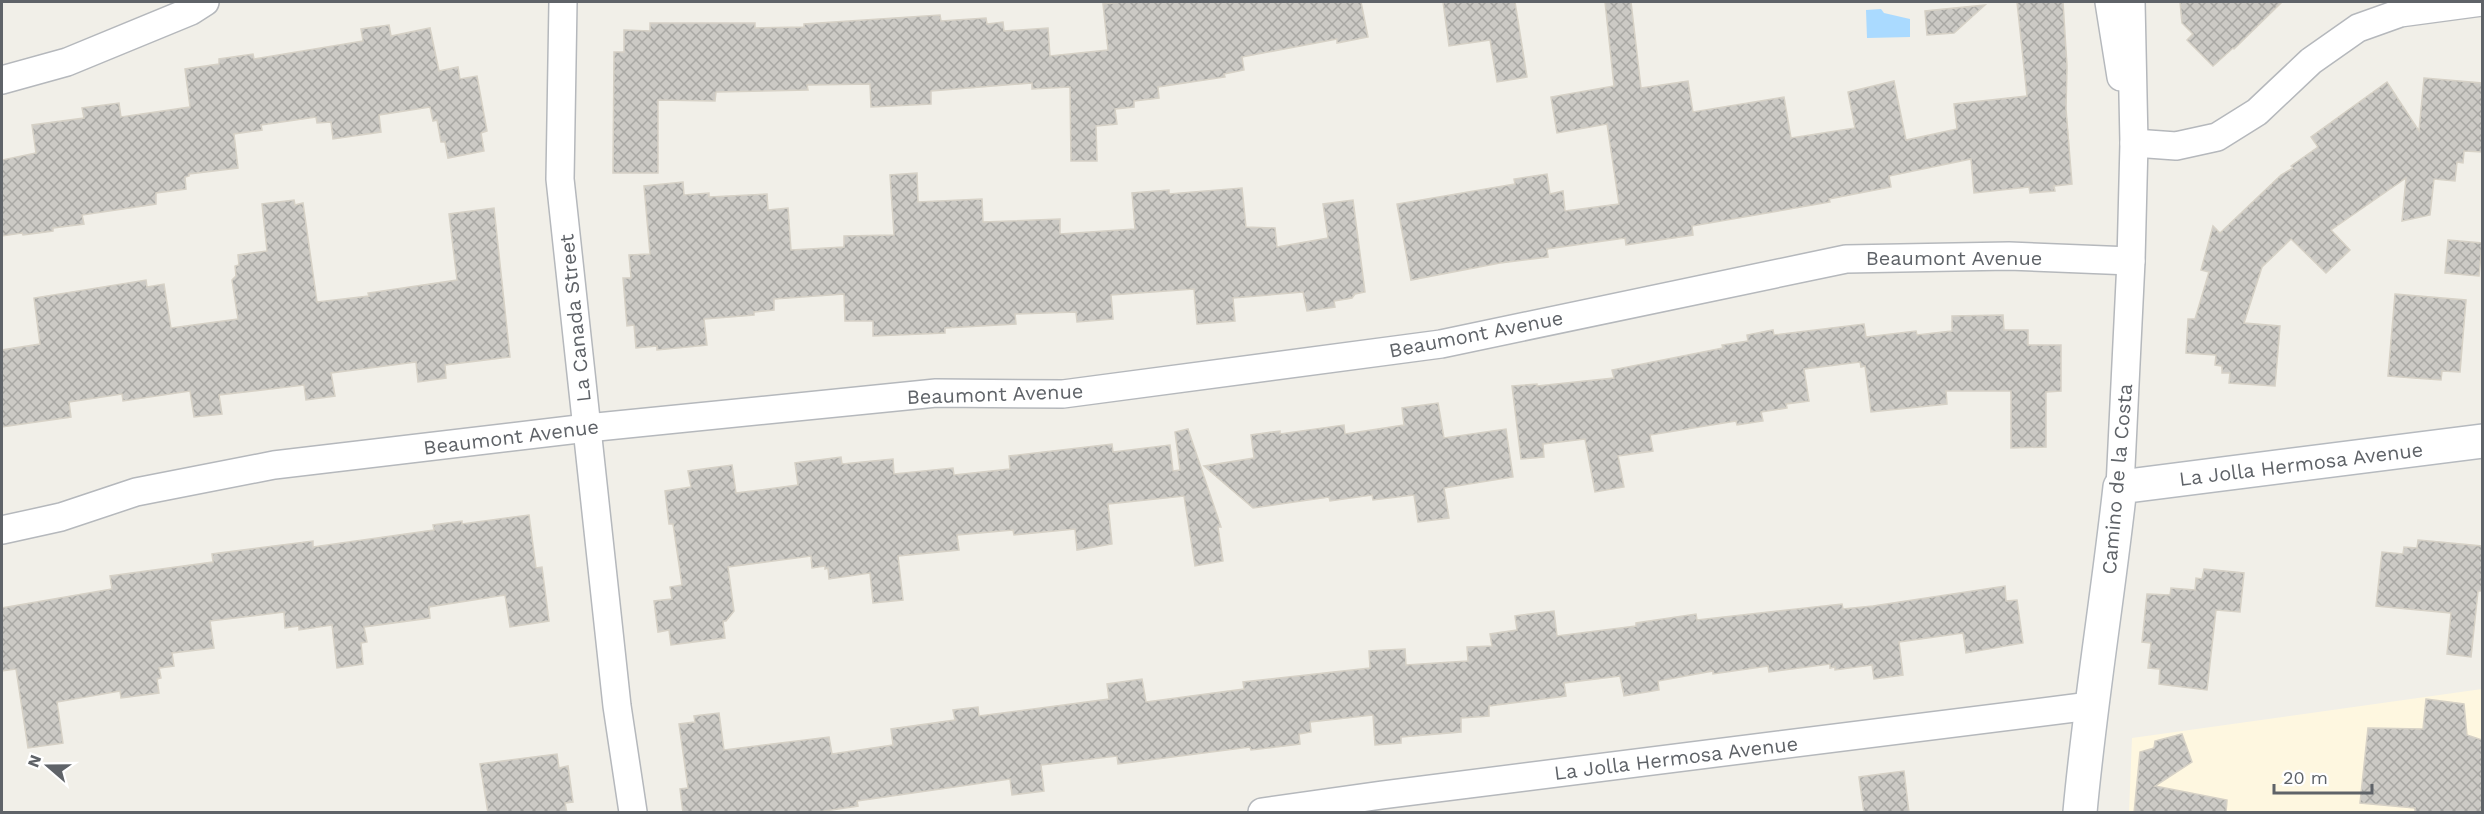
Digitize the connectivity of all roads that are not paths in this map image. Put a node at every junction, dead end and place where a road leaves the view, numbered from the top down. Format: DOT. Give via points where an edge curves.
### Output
graph roads {
  1 [pos="205,2"];
  2 [pos="563,2"];
  3 [pos="2109,2"];
  4 [pos="2132,2"];
  5 [pos="2482,2"];
  6 [pos="2,80"];
  7 [pos="2134,143"];
  8 [pos="2131,261"];
  9 [pos="587,428"];
  10 [pos="2482,441"];
  11 [pos="2120,487"];
  12 [pos="2,530"];
  13 [pos="2090,706"];
  14 [pos="633,813"];
  15 [pos="1262,813"];
  16 [pos="2080,813"];
  1 -- 6 [label="street" via="67,62"];
  2 -- 9 [label="street, La Canada Street" via="560,178"];
  3 -- 7 [label="street, Camino de la Costa"];
  4 -- 7 [label="street, Camino de la Costa"];
  5 -- 7 [label="street" via="2400,13 2358,28 2311,61 2257,112 2217,137 2176,146"];
  7 -- 8 [label="street, Camino de la Costa"];
  8 -- 9 [label="street, Beaumont Avenue" via="2009,256 1846,259 1441,344 1063,394 936,393"];
  8 -- 11 [label="street, Camino de la Costa"];
  9 -- 12 [label="street, Beaumont Avenue" via="274,465 136,492 61,517"];
  9 -- 14 [label="street, La Canada Street" via="617,706"];
  10 -- 11 [label="street, La Jolla Hermosa Avenue"];
  11 -- 13 [label="street, Camino de la Costa"];
  13 -- 15 [label="street, La Jolla Hermosa Avenue"];
  13 -- 16 [label="street, Camino de la Costa"];
}
